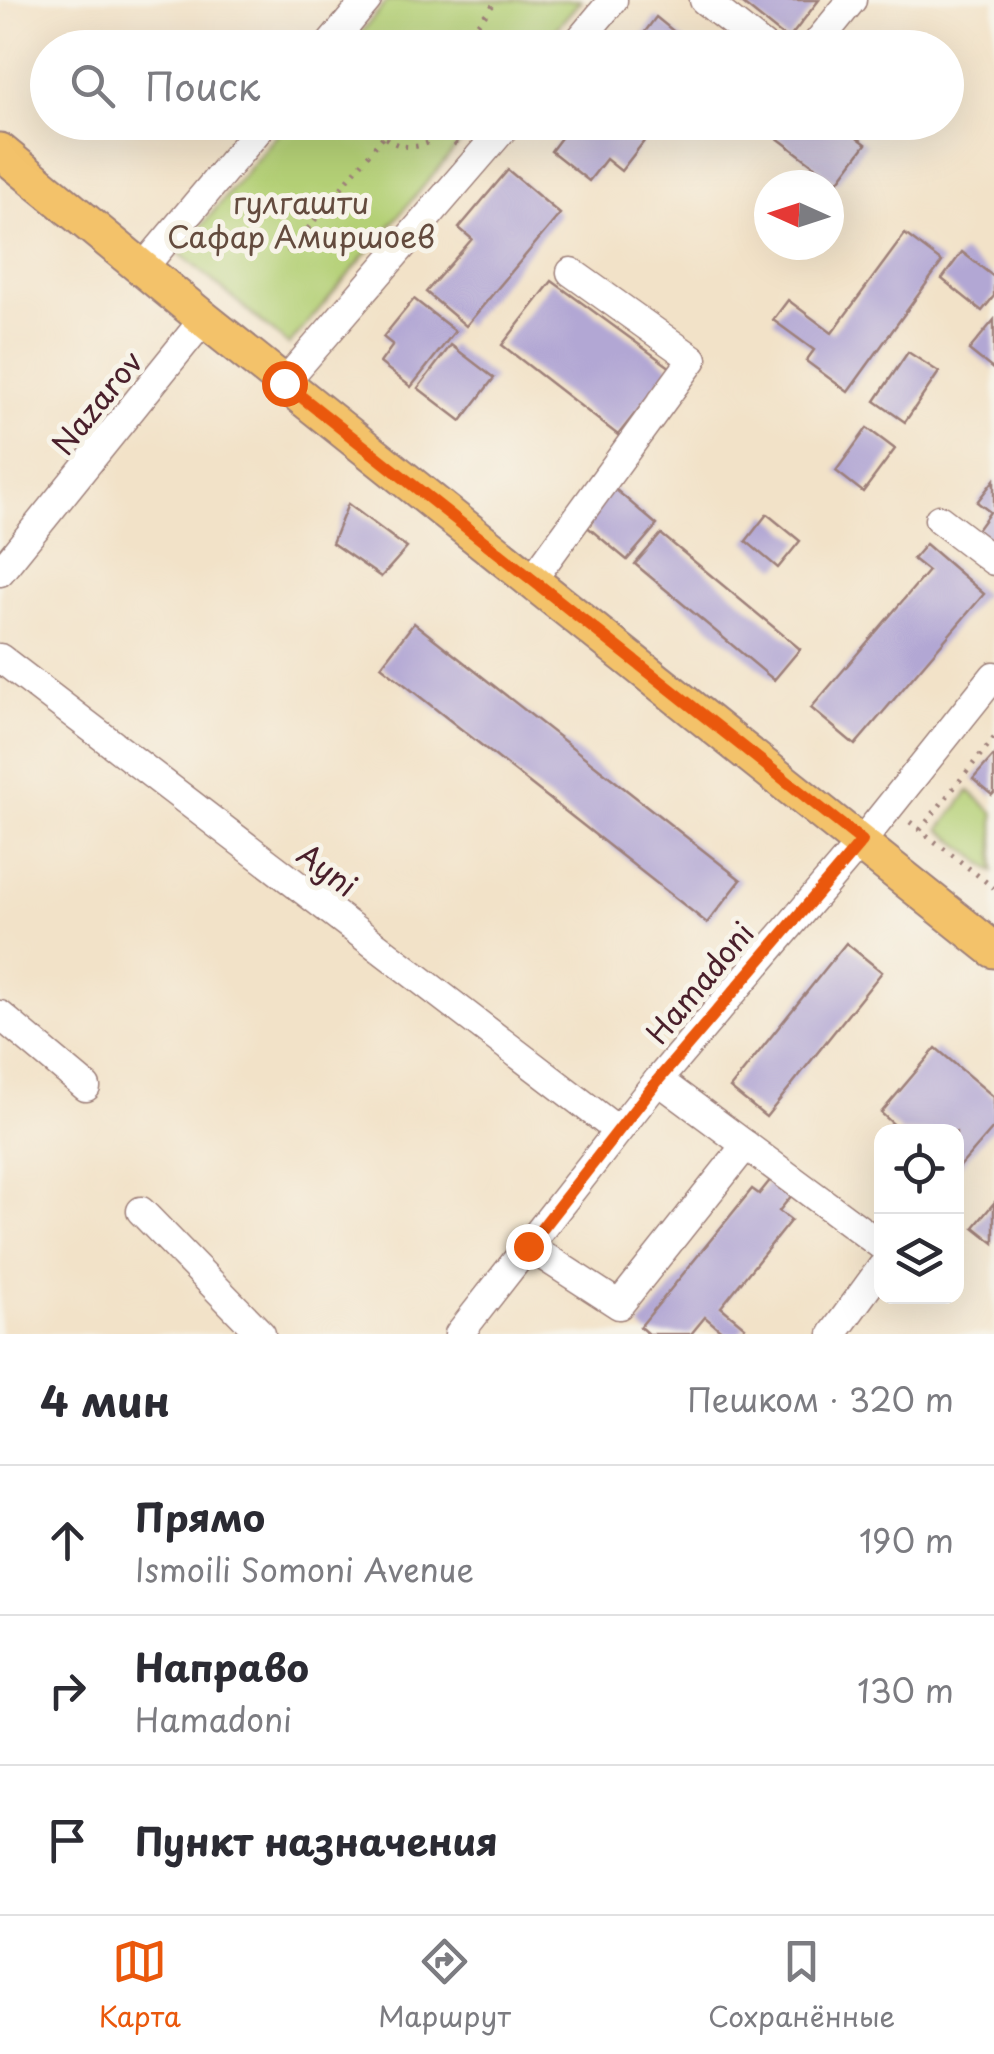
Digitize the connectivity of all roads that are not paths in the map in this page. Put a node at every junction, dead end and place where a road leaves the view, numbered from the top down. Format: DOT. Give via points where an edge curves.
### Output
graph roads {
  1 [pos="367,0"];
  2 [pos="614,0"];
  3 [pos="704,0"];
  4 [pos="852,0"];
  5 [pos="342,30"];
  6 [pos="588,30"];
  7 [pos="742,30"];
  8 [pos="828,30"];
  9 [pos="249,140"];
  10 [pos="493,140"];
  11 [pos="0,151"];
  12 [pos="142,269"];
  13 [pos="571,272"];
  14 [pos="204,319"];
  15 [pos="284,383"];
  16 [pos="939,519"];
  17 [pos="994,561"];
  18 [pos="0,572"];
  19 [pos="532,580"];
  20 [pos="0,658"];
  21 [pos="994,676"];
  22 [pos="862,841"];
  23 [pos="994,950"];
  24 [pos="0,1015"];
  25 [pos="658,1080"];
  26 [pos="86,1087"];
  27 [pos="617,1130"];
  28 [pos="746,1145"];
  29 [pos="140,1210"];
  30 [pos="874,1240"];
  31 [pos="528,1246"];
  32 [pos="874,1279"];
  33 [pos="260,1334"];
  34 [pos="459,1334"];
  35 [pos="832,1334"];
  1 -- 5 [label="street"];
  2 -- 6 [label="street"];
  3 -- 7 [label="street"];
  4 -- 8 [label="street"];
  9 -- 12 [label="street"];
  10 -- 15 [label="street"];
  11 -- 12 [label="main road"];
  12 -- 14 [label="main road"];
  13 -- 19 [label="street" via="693,359"];
  14 -- 15 [label="main road"];
  14 -- 18 [label="street, Nazarov"];
  15 -- 19 [label="main road"];
  16 -- 17 [label="street"];
  19 -- 22 [label="main road"];
  20 -- 27 [label="street, Ayni"];
  21 -- 22 [label="street, Hamadoni"];
  22 -- 23 [label="main road"];
  22 -- 25 [label="street, Hamadoni"];
  24 -- 26 [label="street"];
  25 -- 27 [label="street, Hamadoni"];
  25 -- 28 [label="street"];
  27 -- 31 [label="street, Hamadoni"];
  28 -- 30 [label="street"];
  28 -- 31 [label="street" via="619,1306"];
  29 -- 33 [label="street"];
  31 -- 34 [label="street, Hamadoni"];
  32 -- 35 [label="street"];
}
